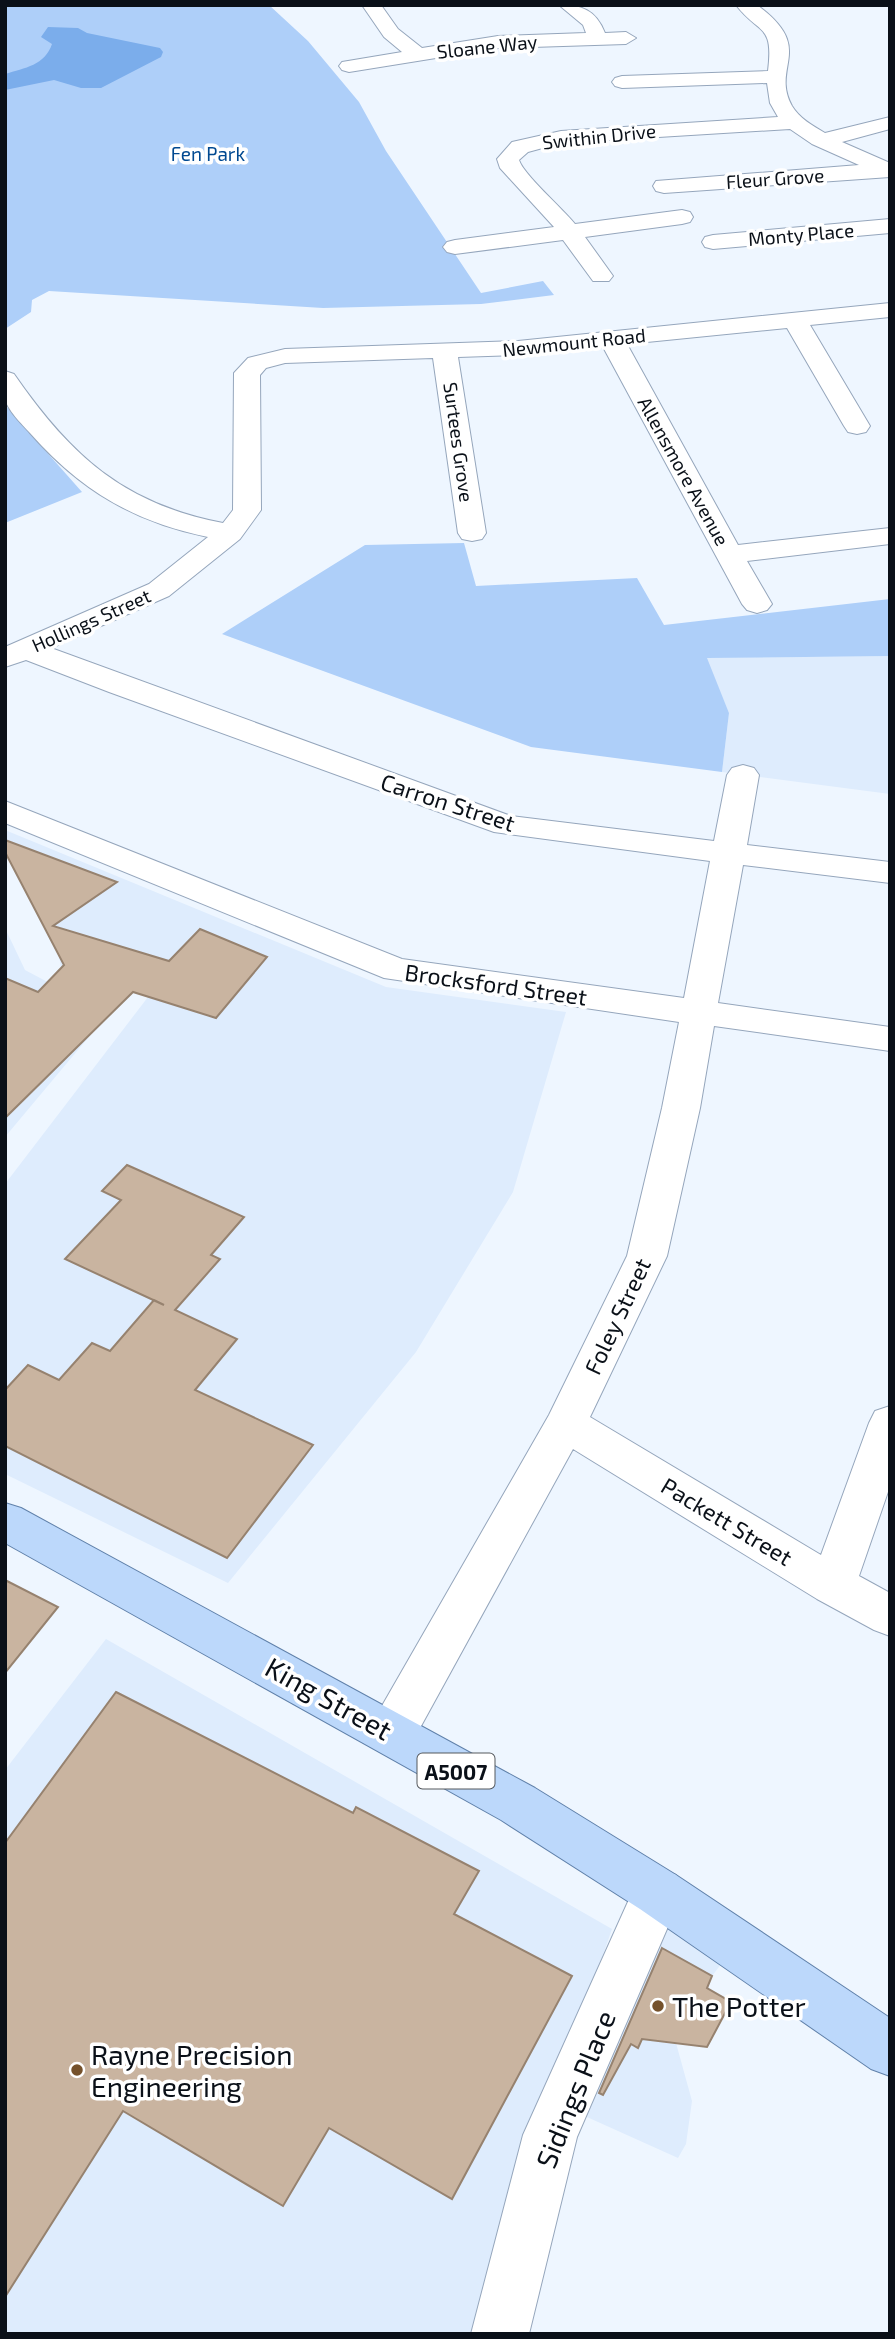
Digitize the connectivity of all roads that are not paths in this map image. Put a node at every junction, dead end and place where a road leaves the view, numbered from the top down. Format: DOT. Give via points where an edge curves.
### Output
graph roads {
  1 [pos="371,5"];
  2 [pos="568,5"];
  3 [pos="745,5"];
  4 [pos="626,38"];
  5 [pos="598,39"];
  6 [pos="417,54"];
  7 [pos="349,66"];
  8 [pos="776,77"];
  9 [pos="631,78"];
  10 [pos="794,122"];
  11 [pos="890,123"];
  12 [pos="825,140"];
  13 [pos="888,171"];
  14 [pos="664,186"];
  15 [pos="682,217"];
  16 [pos="890,226"];
  17 [pos="570,232"];
  18 [pos="712,242"];
  19 [pos="455,247"];
  20 [pos="601,276"];
  21 [pos="890,310"];
  22 [pos="793,319"];
  23 [pos="611,338"];
  24 [pos="445,352"];
  25 [pos="257,363"];
  26 [pos="5,379"];
  27 [pos="857,426"];
  28 [pos="230,533"];
  29 [pos="472,533"];
  30 [pos="890,536"];
  31 [pos="730,554"];
  32 [pos="758,604"];
  33 [pos="12,654"];
  34 [pos="743,775"];
  35 [pos="5,811"];
  36 [pos="730,854"];
  37 [pos="890,873"];
  38 [pos="697,1011"];
  39 [pos="890,1039"];
  40 [pos="566,1423"];
  41 [pos="890,1423"];
  42 [pos="5,1521"];
  43 [pos="833,1585"];
  44 [pos="890,1615"];
  45 [pos="392,1733"];
  46 [pos="658,1892"];
  47 [pos="890,2050"];
  48 [pos="500,2334"];
  1 -- 6 [label="street" via="391,33"];
  2 -- 5 [label="street" via="591,22"];
  3 -- 8 [label="street" via="779,40"];
  4 -- 5 [label="street, Sloane Way"];
  5 -- 6 [label="street, Sloane Way" via="498,42"];
  6 -- 7 [label="street, Sloane Way"];
  8 -- 9 [label="street"];
  8 -- 10 [label="street" via="777,98"];
  10 -- 12 [label="street"];
  10 -- 17 [label="street, Swithin Drive" via="579,135 514,150 508,159 515,175"];
  11 -- 12 [label="street"];
  12 -- 13 [label="street"];
  13 -- 14 [label="street, Fleur Grove"];
  15 -- 17 [label="street"];
  16 -- 18 [label="street, Monty Place"];
  17 -- 19 [label="street"];
  17 -- 20 [label="street, Swithin Drive"];
  21 -- 22 [label="street, Newmount Road"];
  22 -- 23 [label="street, Newmount Road"];
  22 -- 27 [label="street"];
  23 -- 24 [label="street, Newmount Road"];
  23 -- 31 [label="street, Allensmore Avenue"];
  24 -- 25 [label="street, Newmount Road" via="285,356"];
  24 -- 29 [label="street, Surtees Grove"];
  25 -- 28 [label="street, Hollings Street" via="247,373 247,510"];
  26 -- 28 [label="street" via="50,438 88,474 140,508 183,524"];
  28 -- 33 [label="street, Hollings Street" via="159,590"];
  30 -- 31 [label="street"];
  31 -- 32 [label="street, Allensmore Avenue"];
  33 -- 36 [label="street, Carron Street" via="133,691 506,825"];
  34 -- 36 [label="street, Foley Street"];
  35 -- 38 [label="street, Brocksford Street" via="396,970"];
  36 -- 37 [label="street, Carron Street"];
  36 -- 38 [label="street, Foley Street"];
  38 -- 39 [label="street, Brocksford Street"];
  38 -- 40 [label="street, Foley Street" via="648,1256"];
  40 -- 43 [label="street, Packett Street"];
  40 -- 45 [label="street, Foley Street"];
  41 -- 43 [label="street"];
  42 -- 45 [label="main road, King Street / A5007"];
  43 -- 44 [label="street, Packett Street"];
  45 -- 46 [label="main road, King Street / A5007" via="518,1804"];
  46 -- 47 [label="main road, King Street / A5007"];
  46 -- 48 [label="street, Sidings Place" via="550,2135"];
}
